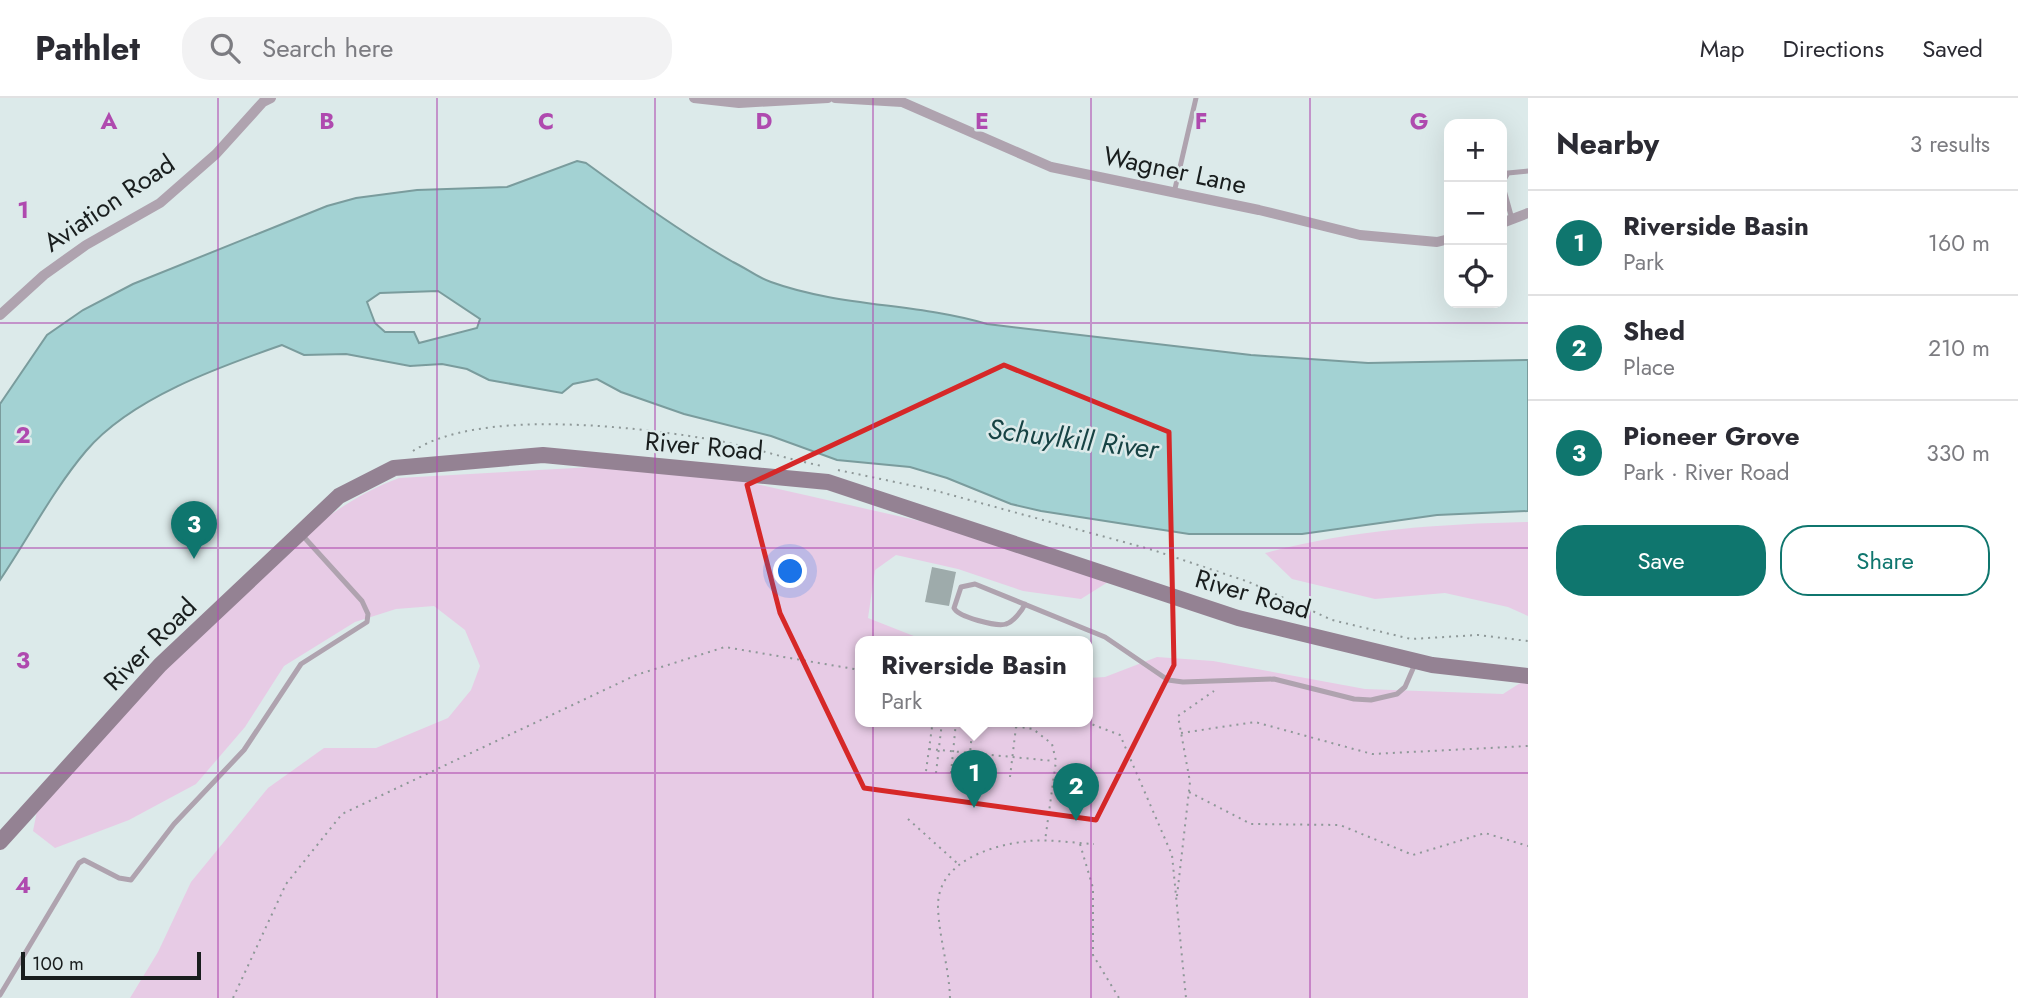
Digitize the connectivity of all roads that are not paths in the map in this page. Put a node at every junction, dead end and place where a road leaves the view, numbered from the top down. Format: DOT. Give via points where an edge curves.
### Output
graph roads {
  1 [pos="694,98"];
  2 [pos="828,98"];
  3 [pos="835,98"];
  4 [pos="1196,98"];
  5 [pos="265,99"];
  6 [pos="856,99"];
  7 [pos="903,100"];
  8 [pos="1528,171"];
  9 [pos="1503,182"];
  10 [pos="1174,193"];
  11 [pos="1528,213"];
  12 [pos="1507,221"];
  13 [pos="1444,240"];
  14 [pos="0,315"];
  15 [pos="300,533"];
  16 [pos="1025,604"];
  17 [pos="1416,661"];
  18 [pos="1528,676"];
  19 [pos="0,842"];
  20 [pos="0,995"];
  1 -- 2 [label="street" via="739,103"];
  3 -- 6 [label="street"];
  4 -- 10 [label="lane"];
  5 -- 14 [label="street, Aviation Road" via="216,154 160,203 86,245"];
  6 -- 7 [label="street"];
  7 -- 10 [label="street, Wagner Lane" via="1051,167"];
  8 -- 9 [label="lane" via="1508,173"];
  10 -- 13 [label="street, Wagner Lane" via="1360,235"];
  11 -- 12 [label="street"];
  15 -- 17 [label="street, River Road" via="339,496 394,468 543,455 828,482 1238,618"];
  15 -- 19 [label="street, River Road" via="160,665"];
  15 -- 20 [label="lane" via="362,601 367,622 301,664 244,750 174,824 131,880 84,860 79,863"];
  16 -- 16 [label="lane" via="967,584 961,587 954,608 962,616 1004,625"];
  16 -- 17 [label="lane" via="1105,637 1168,680 1274,679 1371,700 1397,694"];
  17 -- 18 [label="street, River Road"];
}
